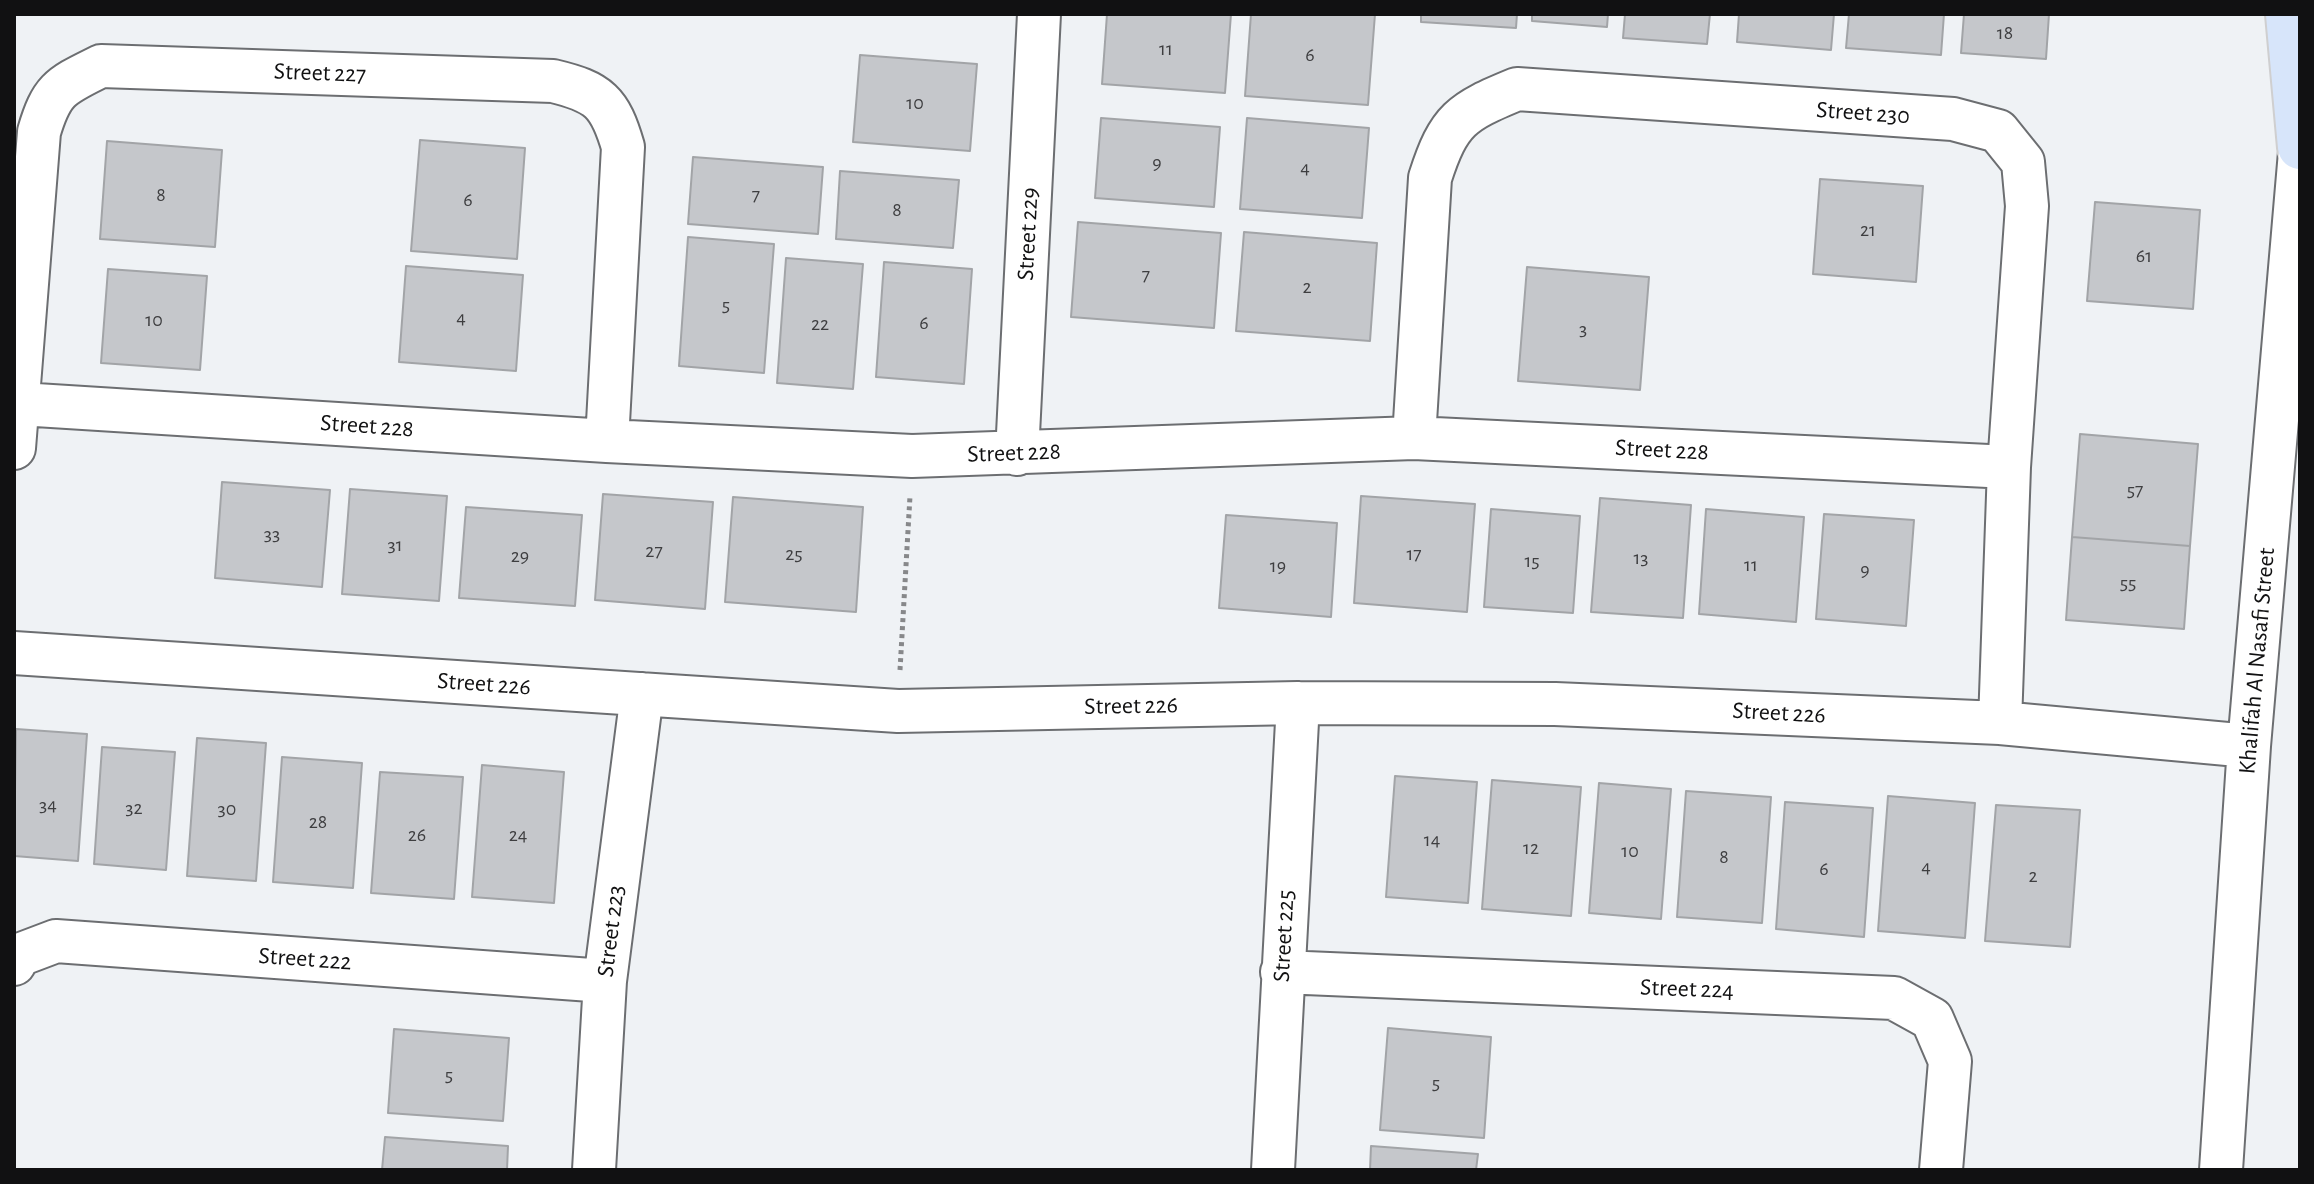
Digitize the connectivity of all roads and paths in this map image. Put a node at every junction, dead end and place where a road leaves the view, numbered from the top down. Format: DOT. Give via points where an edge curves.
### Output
graph roads {
  1 [pos="1039,14"];
  2 [pos="2288,14"];
  3 [pos="2300,150"];
  4 [pos="20,404"];
  5 [pos="1414,438"];
  6 [pos="607,441"];
  7 [pos="14,448"];
  8 [pos="1017,454"];
  9 [pos="912,456"];
  10 [pos="2009,467"];
  11 [pos="14,653"];
  12 [pos="642,694"];
  13 [pos="1298,703"];
  14 [pos="898,711"];
  15 [pos="2000,723"];
  16 [pos="2249,746"];
  17 [pos="14,964"];
  18 [pos="1282,972"];
  19 [pos="605,981"];
  20 [pos="594,1170"];
  21 [pos="1273,1170"];
  22 [pos="1941,1170"];
  23 [pos="2221,1170"];
  1 -- 8 [label="street, Street 229"];
  2 -- 3 [label="main road"];
  3 -- 16 [label="street, Khalifah Al Nasafi Street"];
  4 -- 6 [label="street, Street 228"];
  4 -- 6 [label="street, Street 227" via="39,132 48,100 67,83 101,66 553,81 588,89 613,113 623,147"];
  4 -- 7 [label="street, Street 227"];
  5 -- 8 [label="street, Street 228"];
  5 -- 10 [label="street, Street 228"];
  5 -- 10 [label="street, Street 230" via="1430,178 1441,142 1470,108 1517,89 1953,119 1998,131 2023,162 2027,206"];
  6 -- 9 [label="street, Street 228"];
  8 -- 9 [label="street, Street 228"];
  9 -- 14 [label="path"];
  10 -- 15 [label="street, Street 230"];
  11 -- 12 [label="street, Street 226"];
  12 -- 14 [label="street, Street 226"];
  12 -- 19 [label="street, Street 223"];
  13 -- 14 [label="street, Street 226"];
  13 -- 15 [label="street, Street 226" via="1555,704"];
  13 -- 18 [label="street, Street 225"];
  15 -- 16 [label="street, Street 226"];
  16 -- 23 [label="street, Khalifah Al Nasafi Street"];
  17 -- 19 [label="street, Street 222" via="19,955 56,941"];
  18 -- 21 [label="street, Street 225"];
  18 -- 22 [label="street, Street 224" via="1894,998 1932,1019 1950,1061"];
  19 -- 20 [label="street, Street 223"];
}
